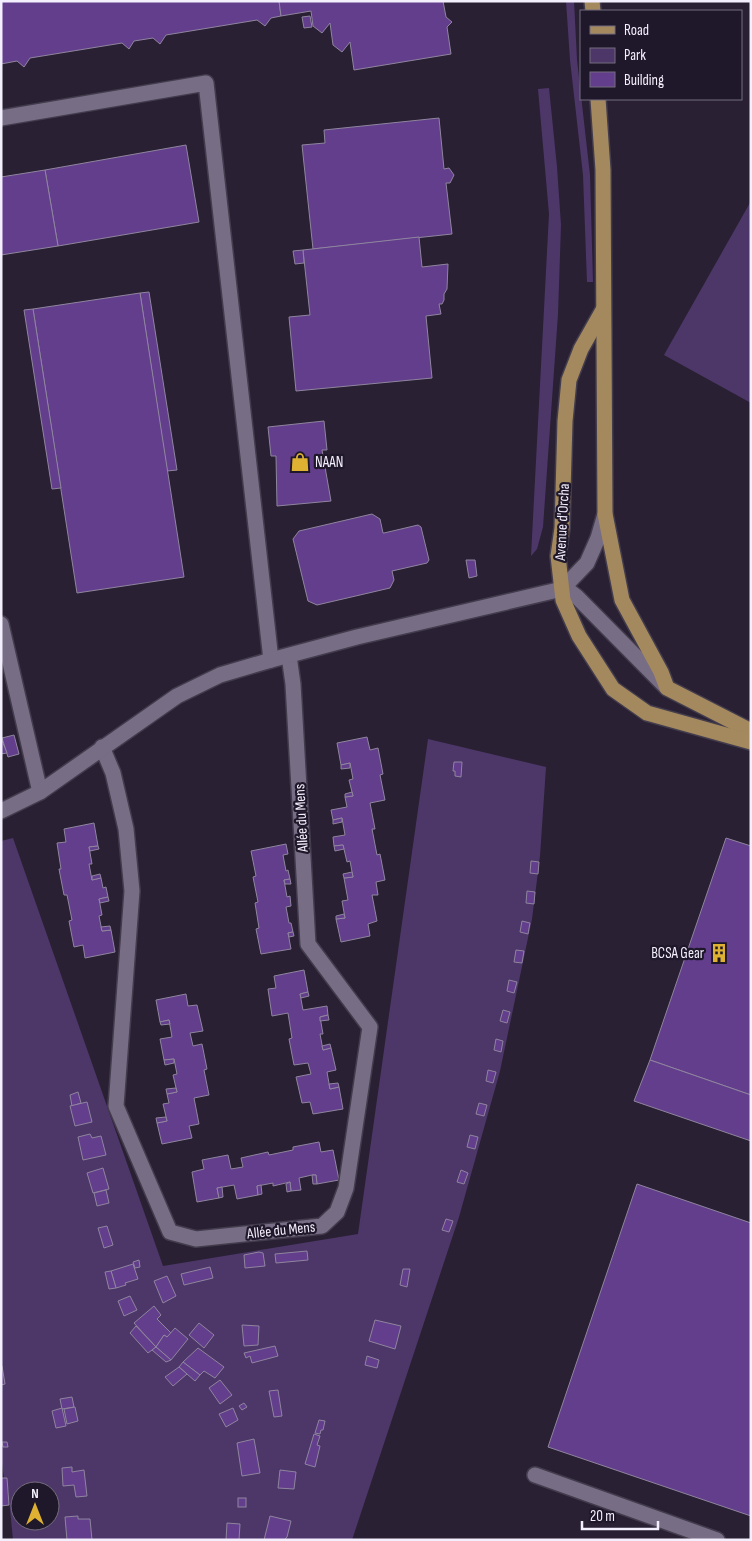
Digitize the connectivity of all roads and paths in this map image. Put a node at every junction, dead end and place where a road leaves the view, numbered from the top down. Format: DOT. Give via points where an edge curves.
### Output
graph roads {
  1 [pos="598,100"];
  2 [pos="1,118"];
  3 [pos="604,309"];
  4 [pos="604,514"];
  5 [pos="562,589"];
  6 [pos="1,624"];
  7 [pos="289,656"];
  8 [pos="270,660"];
  9 [pos="667,688"];
  10 [pos="751,731"];
  11 [pos="751,742"];
  12 [pos="102,747"];
  13 [pos="40,792"];
  14 [pos="1,811"];
  15 [pos="535,1475"];
  16 [pos="717,1540"];
  1 -- 3 [label="main road" via="603,170"];
  2 -- 8 [label="street" via="206,83"];
  3 -- 4 [label="main road"];
  3 -- 5 [label="main road, Avenue d'Orcha" via="581,349 569,380 558,556"];
  4 -- 5 [label="street" via="587,563"];
  4 -- 9 [label="main road" via="622,600"];
  5 -- 7 [label="street"];
  5 -- 9 [label="street" via="577,597"];
  5 -- 11 [label="main road, Avenue d'Orcha" via="563,600 579,636 613,689 647,713"];
  6 -- 13 [label="street"];
  7 -- 8 [label="street"];
  7 -- 12 [label="street, Allée du Mens" via="308,944 370,1027 346,1188 337,1212 322,1226 196,1239 170,1232 116,1106 132,891 126,829 113,773"];
  8 -- 12 [label="street" via="220,675 177,696"];
  9 -- 10 [label="main road"];
  12 -- 13 [label="street"];
  13 -- 14 [label="street"];
  15 -- 16 [label="street"];
}
